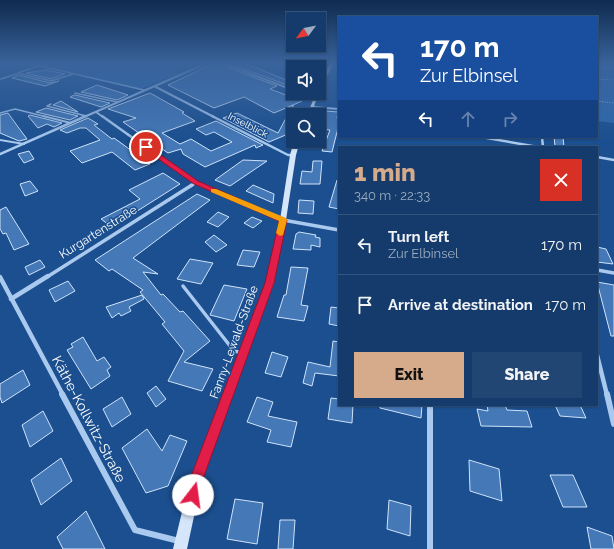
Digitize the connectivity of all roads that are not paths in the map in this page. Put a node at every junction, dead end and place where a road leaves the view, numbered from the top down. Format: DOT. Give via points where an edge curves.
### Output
graph roads {
  1 [pos="144,90"];
  2 [pos="161,90"];
  3 [pos="75,93"];
  4 [pos="315,100"];
  5 [pos="117,102"];
  6 [pos="51,104"];
  7 [pos="312,107"];
  8 [pos="338,109"];
  9 [pos="96,112"];
  10 [pos="0,113"];
  11 [pos="86,116"];
  12 [pos="71,123"];
  13 [pos="487,138"];
  14 [pos="0,140"];
  15 [pos="24,144"];
  16 [pos="532,146"];
  17 [pos="295,148"];
  18 [pos="0,154"];
  19 [pos="293,155"];
  20 [pos="598,157"];
  21 [pos="614,160"];
  22 [pos="196,183"];
  23 [pos="283,220"];
  24 [pos="338,230"];
  25 [pos="598,270"];
  26 [pos="614,273"];
  27 [pos="0,277"];
  28 [pos="183,286"];
  29 [pos="11,299"];
  30 [pos="244,353"];
  31 [pos="598,359"];
  32 [pos="430,406"];
  33 [pos="614,424"];
  34 [pos="181,545"];
  35 [pos="430,549"];
  1 -- 5 [label="street"];
  2 -- 19 [label="street, Inselblick" via="288,155"];
  3 -- 5 [label="lane"];
  4 -- 7 [label="street"];
  5 -- 9 [label="street"];
  6 -- 11 [label="lane" via="47,106"];
  7 -- 8 [label="street"];
  9 -- 11 [label="street"];
  9 -- 22 [label="street"];
  10 -- 12 [label="lane" via="15,109"];
  11 -- 12 [label="street"];
  12 -- 15 [label="street"];
  13 -- 16 [label="street"];
  14 -- 15 [label="lane"];
  15 -- 18 [label="street"];
  17 -- 19 [label="street, Fanny-Lewald-Straße"];
  19 -- 23 [label="street, Fanny-Lewald-Straße"];
  20 -- 21 [label="street"];
  22 -- 23 [label="street"];
  22 -- 29 [label="street, Kurgartenstraße"];
  23 -- 24 [label="street"];
  23 -- 30 [label="street, Fanny-Lewald-Straße" via="270,283"];
  25 -- 26 [label="street"];
  27 -- 29 [label="street, Käthe-Kollwitz-Straße"];
  28 -- 30 [label="lane" via="234,351"];
  29 -- 34 [label="street, Käthe-Kollwitz-Straße" via="135,530"];
  30 -- 34 [label="street, Fanny-Lewald-Straße" via="196,479"];
  31 -- 33 [label="street"];
  32 -- 35 [label="street"];
}
